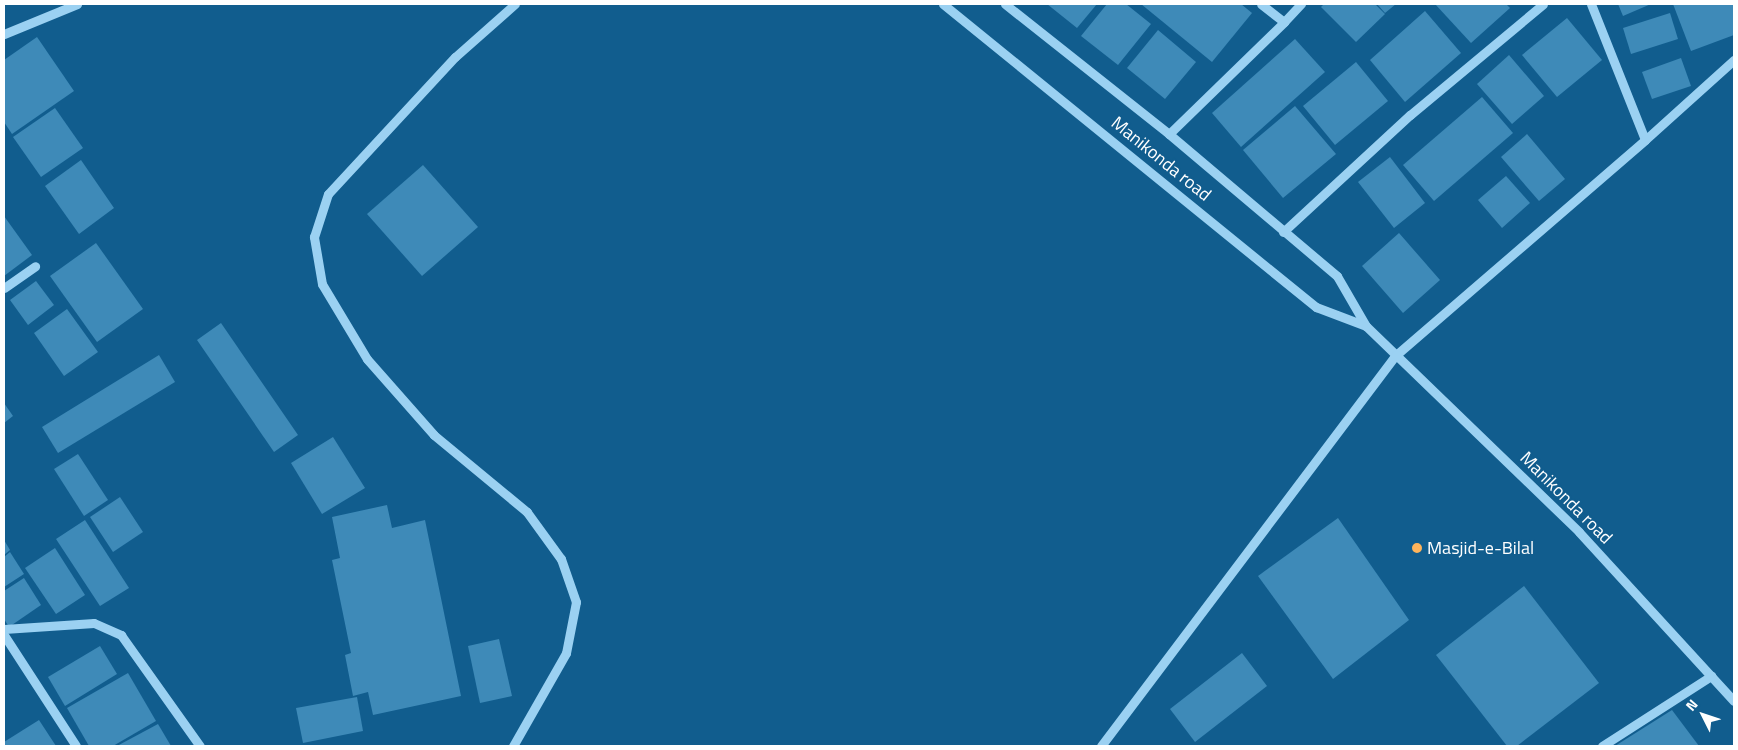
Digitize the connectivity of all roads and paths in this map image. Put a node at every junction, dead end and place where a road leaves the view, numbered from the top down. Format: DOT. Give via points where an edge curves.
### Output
graph roads {
  1 [pos="77,4"];
  2 [pos="515,4"];
  3 [pos="943,4"];
  4 [pos="1005,4"];
  5 [pos="1262,4"];
  6 [pos="1301,4"];
  7 [pos="1543,4"];
  8 [pos="1591,4"];
  9 [pos="1284,22"];
  10 [pos="4,34"];
  11 [pos="1734,60"];
  12 [pos="1169,134"];
  13 [pos="1646,140"];
  14 [pos="1283,232"];
  15 [pos="35,266"];
  16 [pos="4,288"];
  17 [pos="1366,326"];
  18 [pos="1396,355"];
  19 [pos="4,628"];
  20 [pos="4,634"];
  21 [pos="1711,676"];
  22 [pos="1734,701"];
  23 [pos="76,746"];
  24 [pos="200,746"];
  25 [pos="513,746"];
  26 [pos="1101,746"];
  27 [pos="1602,746"];
  1 -- 10 [label="street"];
  2 -- 25 [label="street" via="455,57 328,194 314,237 322,284 367,359 434,435 527,512 561,559 576,602 566,653"];
  3 -- 17 [label="street, Manikonda road" via="1316,307"];
  4 -- 12 [label="street, Manikonda road"];
  5 -- 9 [label="street"];
  6 -- 9 [label="street"];
  7 -- 14 [label="street" via="1410,115"];
  8 -- 13 [label="street"];
  9 -- 12 [label="street"];
  11 -- 13 [label="street"];
  12 -- 14 [label="street, Manikonda road"];
  13 -- 18 [label="street"];
  14 -- 17 [label="street, Manikonda road" via="1337,276"];
  15 -- 16 [label="street"];
  17 -- 18 [label="street, Manikonda road"];
  18 -- 21 [label="street, Manikonda road" via="1579,532"];
  18 -- 26 [label="street"];
  19 -- 24 [label="street" via="94,623 121,635"];
  20 -- 23 [label="street"];
  21 -- 22 [label="street, Manikonda road"];
  21 -- 27 [label="street"];
}
